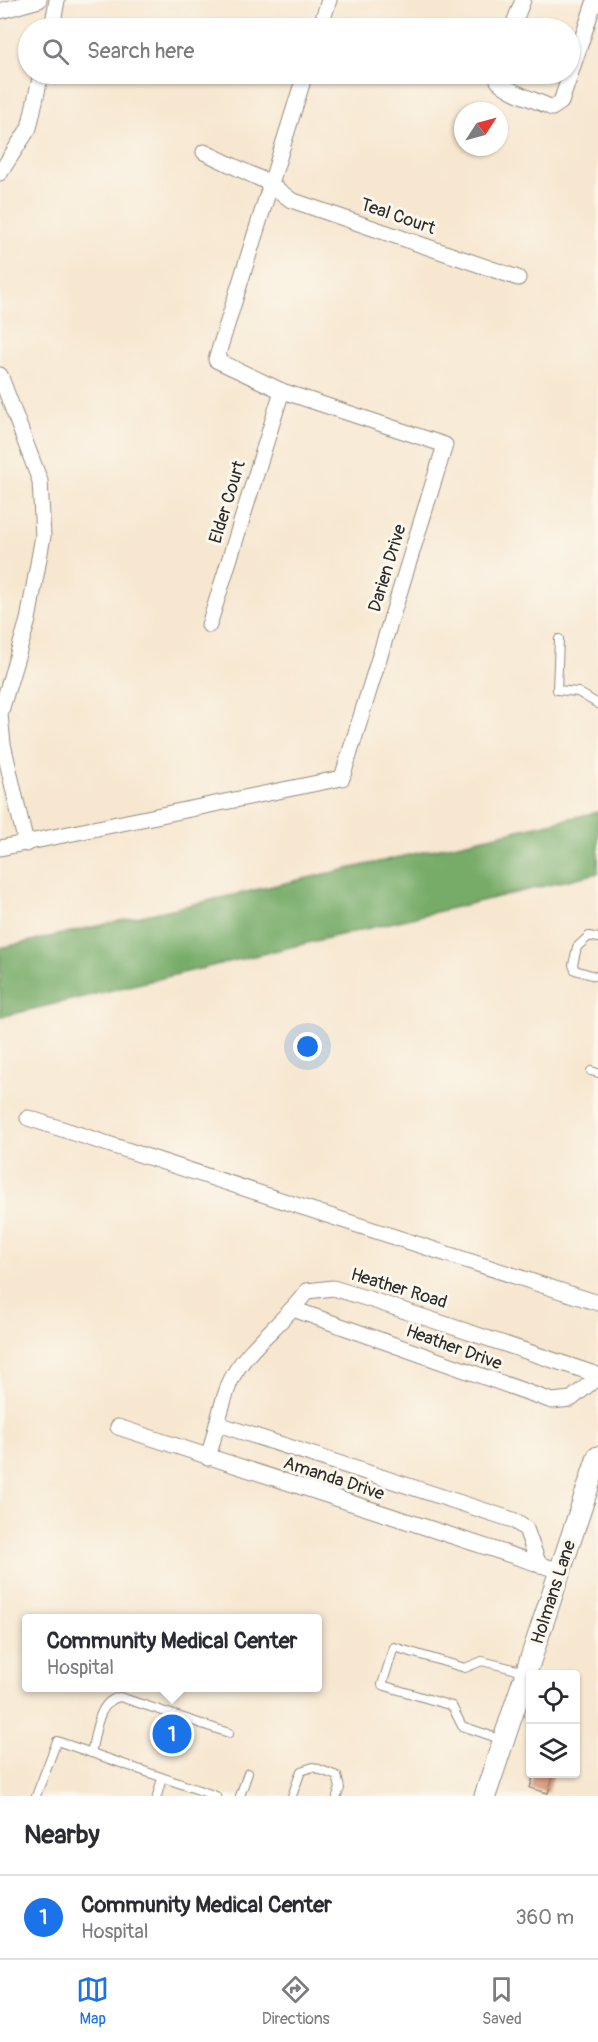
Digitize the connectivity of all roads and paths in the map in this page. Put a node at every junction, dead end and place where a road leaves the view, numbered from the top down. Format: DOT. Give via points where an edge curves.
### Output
graph roads {
  1 [pos="39,0"];
  2 [pos="57,0"];
  3 [pos="329,0"];
  4 [pos="523,0"];
  5 [pos="595,0"];
  6 [pos="0,11"];
  7 [pos="53,18"];
  8 [pos="323,18"];
  9 [pos="516,18"];
  10 [pos="580,45"];
  11 [pos="39,84"];
  12 [pos="302,84"];
  13 [pos="501,84"];
  14 [pos="567,84"];
  15 [pos="204,152"];
  16 [pos="0,173"];
  17 [pos="269,183"];
  18 [pos="518,278"];
  19 [pos="0,375"];
  20 [pos="282,391"];
  21 [pos="209,625"];
  22 [pos="559,639"];
  23 [pos="5,676"];
  24 [pos="598,704"];
  25 [pos="26,843"];
  26 [pos="0,848"];
  27 [pos="598,938"];
  28 [pos="598,977"];
  29 [pos="28,1118"];
  30 [pos="598,1303"];
  31 [pos="293,1309"];
  32 [pos="598,1376"];
  33 [pos="218,1424"];
  34 [pos="118,1427"];
  35 [pos="598,1457"];
  36 [pos="208,1458"];
  37 [pos="539,1565"];
  38 [pos="560,1571"];
  39 [pos="527,1670"];
  40 [pos="526,1672"];
  41 [pos="229,1733"];
  42 [pos="503,1740"];
  43 [pos="91,1753"];
  44 [pos="248,1773"];
  45 [pos="162,1778"];
  46 [pos="36,1796"];
  47 [pos="157,1796"];
  48 [pos="216,1796"];
  49 [pos="240,1796"];
  50 [pos="292,1796"];
  51 [pos="337,1796"];
  52 [pos="484,1796"];
  1 -- 6 [label="street"];
  2 -- 7 [label="street"];
  3 -- 8 [label="street"];
  4 -- 9 [label="street"];
  5 -- 10 [label="street"];
  11 -- 16 [label="street" via="29,128"];
  12 -- 17 [label="street"];
  13 -- 14 [label="street" via="552,108 561,102"];
  15 -- 17 [label="street, Teal Court"];
  17 -- 18 [label="street, Teal Court" via="291,200"];
  17 -- 20 [label="street, Darien Drive" via="216,360"];
  19 -- 23 [label="street" via="40,481 43,536 28,620"];
  20 -- 21 [label="street, Elder Court"];
  20 -- 25 [label="street, Darien Drive" via="445,445 342,778"];
  22 -- 24 [label="lane" via="557,690 578,692"];
  23 -- 25 [label="street" via="0,714 3,744"];
  25 -- 26 [label="street, Darien Drive"];
  27 -- 28 [label="lane" via="589,936 577,947 573,965 575,970"];
  29 -- 30 [label="street"];
  31 -- 32 [label="street, Heather Road" via="307,1291 333,1288"];
  31 -- 32 [label="street, Heather Drive" via="552,1401 571,1398"];
  31 -- 33 [label="street, Heather Road" via="249,1353 233,1376"];
  33 -- 36 [label="street, Heather Road"];
  33 -- 37 [label="street, Amanda Drive" via="513,1520 526,1529"];
  34 -- 36 [label="street, Amanda Drive"];
  35 -- 38 [label="main road, Holmans Lane"];
  36 -- 37 [label="street, Amanda Drive"];
  37 -- 38 [label="street, Amanda Drive"];
  38 -- 39 [label="main road, Holmans Lane"];
  40 -- 42 [label="main road, Holmans Lane"];
  40 -- 42 [label="lane" via="482,1661 465,1668 394,1647 382,1685 452,1706 462,1726"];
  41 -- 43 [label="lane" via="120,1697 112,1698 104,1705"];
  42 -- 52 [label="main road, Holmans Lane"];
  43 -- 45 [label="lane"];
  43 -- 46 [label="lane" via="57,1741"];
  44 -- 49 [label="lane"];
  45 -- 47 [label="lane"];
  45 -- 48 [label="lane"];
  50 -- 51 [label="lane" via="301,1771 313,1767 337,1776"];
}
